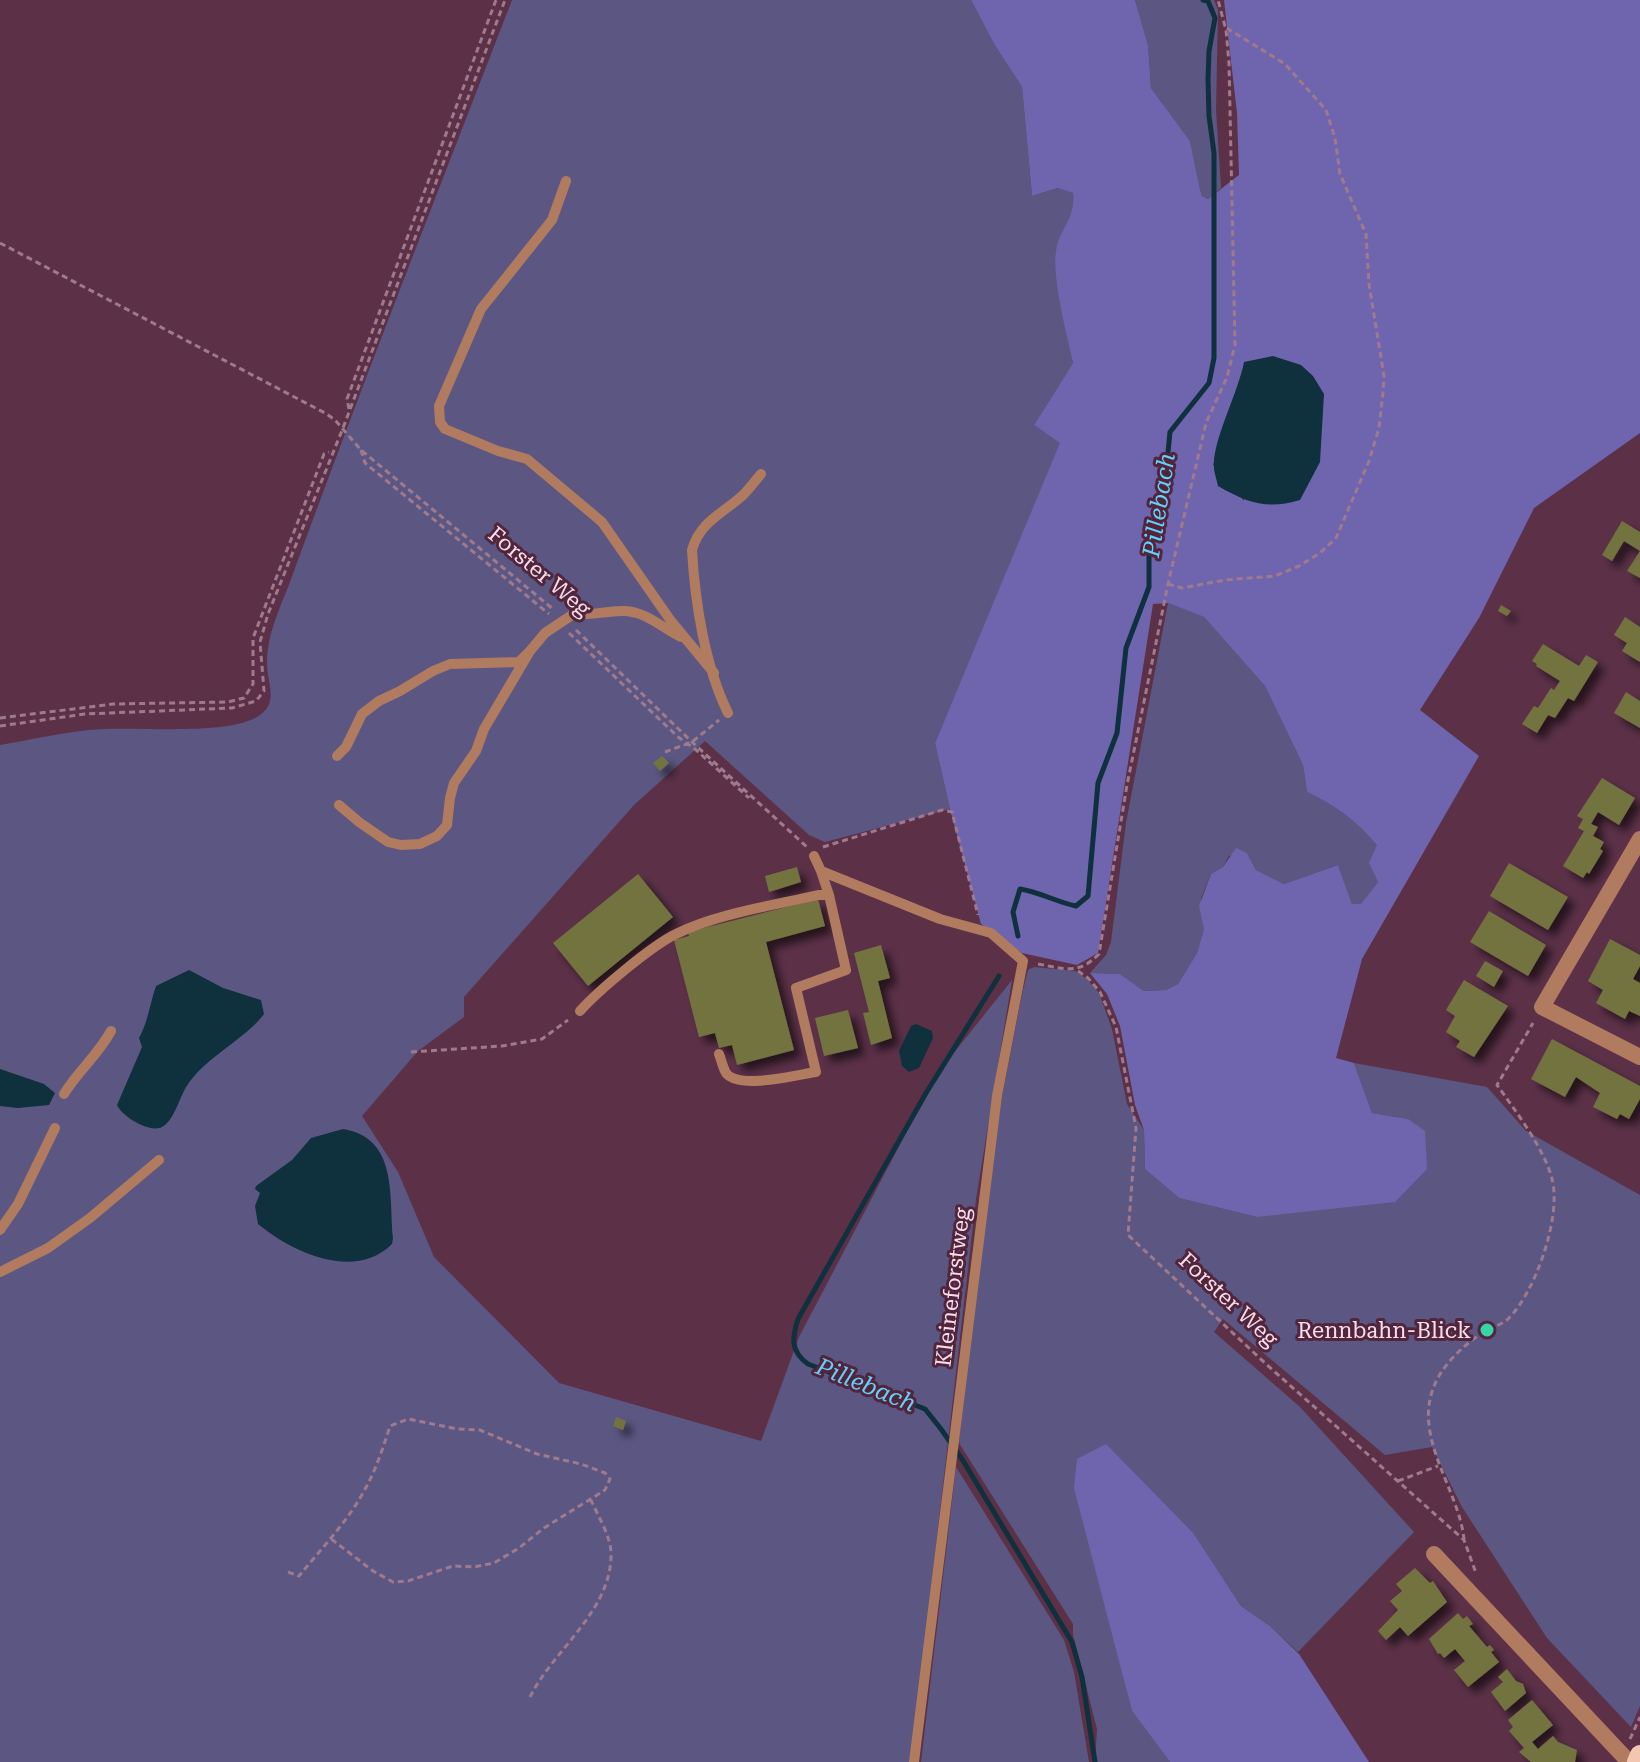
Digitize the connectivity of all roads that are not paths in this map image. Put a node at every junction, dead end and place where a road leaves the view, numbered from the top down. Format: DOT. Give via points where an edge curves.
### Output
graph roads {
  1 [pos="566,181"];
  2 [pos="761,474"];
  3 [pos="686,639"];
  4 [pos="530,651"];
  5 [pos="714,673"];
  6 [pos="728,713"];
  7 [pos="337,756"];
  8 [pos="339,805"];
  9 [pos="1640,839"];
  10 [pos="813,854"];
  11 [pos="821,871"];
  12 [pos="829,895"];
  13 [pos="580,1011"];
  14 [pos="111,1031"];
  15 [pos="719,1054"];
  16 [pos="1640,1057"];
  17 [pos="64,1094"];
  18 [pos="55,1128"];
  19 [pos="159,1160"];
  20 [pos="0,1230"];
  21 [pos="0,1272"];
  22 [pos="1434,1554"];
  23 [pos="1640,1755"];
  24 [pos="914,1762"];
  25 [pos="1629,1762"];
  26 [pos="1637,1762"];
  1 -- 3 [label="lane" via="552,220 481,309 439,406 440,422 464,438 527,459 602,522"];
  2 -- 5 [label="lane" via="696,534 692,550 705,651"];
  3 -- 4 [label="lane" via="645,614 601,611 575,613 545,633"];
  3 -- 5 [label="lane"];
  4 -- 7 [label="lane" via="519,662 450,664 415,680 362,714"];
  4 -- 8 [label="lane" via="454,783 447,825 437,836 420,844 388,842"];
  5 -- 6 [label="lane"];
  9 -- 16 [label="street" via="1542,1007"];
  10 -- 11 [label="lane"];
  11 -- 12 [label="lane"];
  11 -- 24 [label="lane, Kleineforstweg" via="940,919 991,933 1023,961 997,1096"];
  12 -- 13 [label="lane" via="676,934"];
  12 -- 15 [label="lane" via="846,970 796,988 816,1072 738,1081 727,1074"];
  14 -- 17 [label="lane"];
  18 -- 20 [label="lane"];
  19 -- 21 [label="lane" via="48,1248"];
  22 -- 25 [label="street"];
  23 -- 26 [label="main road"];
}
